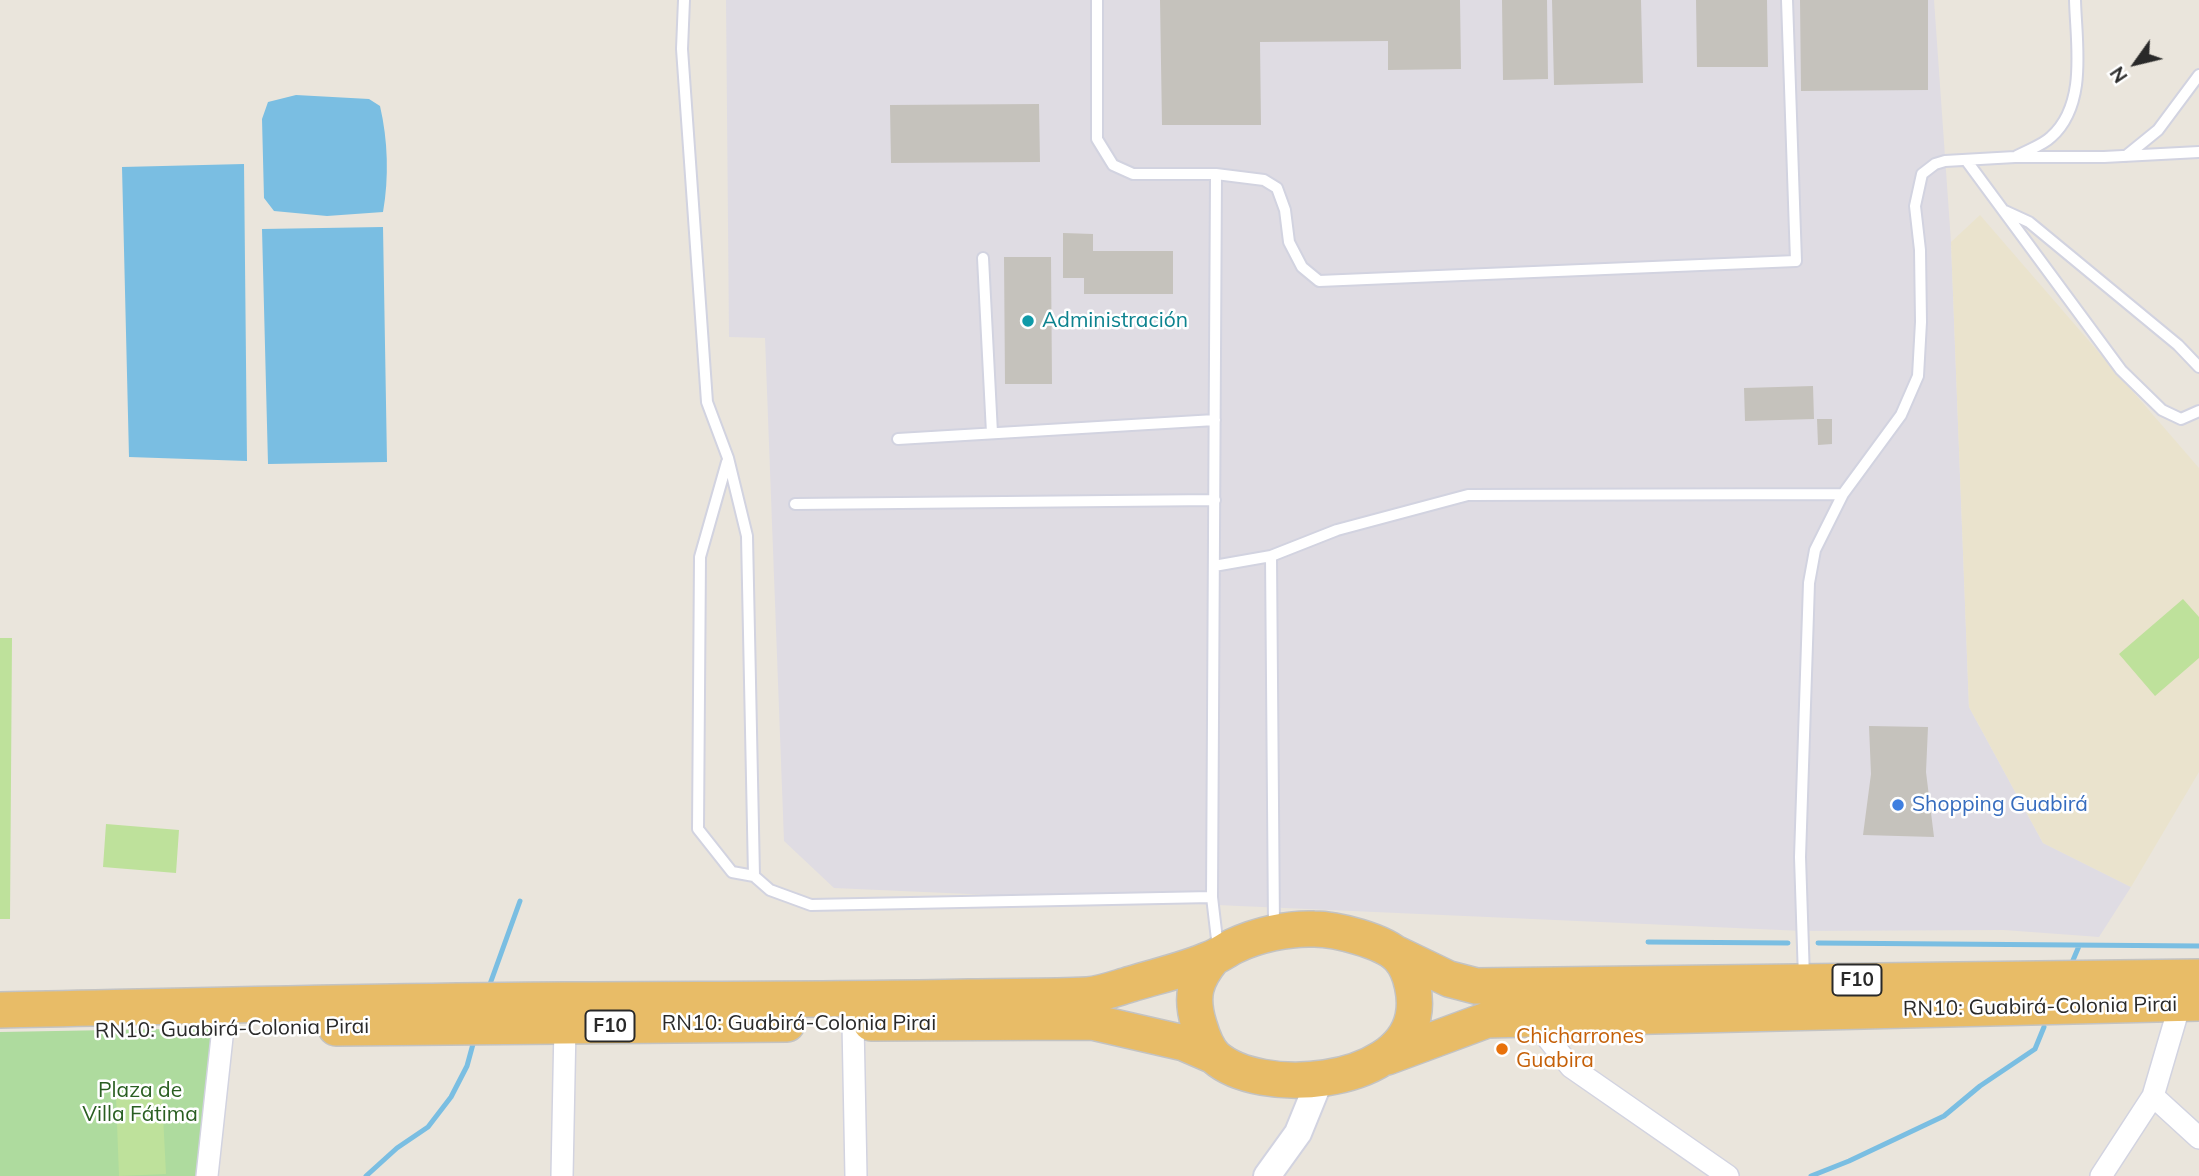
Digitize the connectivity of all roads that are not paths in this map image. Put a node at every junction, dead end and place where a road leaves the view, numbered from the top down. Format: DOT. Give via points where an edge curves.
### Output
graph roads {
  1 [pos="684,0"];
  2 [pos="1097,0"];
  3 [pos="1787,0"];
  4 [pos="2075,0"];
  5 [pos="2199,75"];
  6 [pos="2199,152"];
  7 [pos="2126,156"];
  8 [pos="2015,157"];
  9 [pos="1966,160"];
  10 [pos="1216,174"];
  11 [pos="2002,209"];
  12 [pos="983,258"];
  13 [pos="2199,367"];
  14 [pos="2199,411"];
  15 [pos="1215,420"];
  16 [pos="992,433"];
  17 [pos="898,439"];
  18 [pos="728,458"];
  19 [pos="1843,494"];
  20 [pos="1215,500"];
  21 [pos="795,504"];
  22 [pos="1271,555"];
  23 [pos="1214,566"];
  24 [pos="754,876"];
  25 [pos="1212,897"];
  26 [pos="1274,933"];
  27 [pos="1397,954"];
  28 [pos="1216,956"];
  29 [pos="1804,981"];
  30 [pos="2193,995"];
  31 [pos="0,1010"];
  32 [pos="1531,1018"];
  33 [pos="853,1023"];
  34 [pos="565,1026"];
  35 [pos="223,1028"];
  36 [pos="0,1032"];
  37 [pos="1214,1056"];
  38 [pos="1385,1058"];
  39 [pos="1320,1079"];
  40 [pos="2153,1096"];
  41 [pos="2199,1138"];
  42 [pos="1724,1175"];
  43 [pos="207,1176"];
  44 [pos="562,1176"];
  45 [pos="856,1176"];
  46 [pos="1267,1176"];
  47 [pos="2101,1176"];
  1 -- 18 [label="lane" via="682,49 707,402"];
  2 -- 10 [label="lane" via="1097,139 1113,164 1133,174"];
  3 -- 10 [label="lane" via="1796,261 1319,281 1302,267 1289,243 1277,188 1264,180"];
  4 -- 8 [label="lane" via="2077,82 2067,116 2051,138"];
  5 -- 7 [label="lane" via="2158,130"];
  6 -- 7 [label="lane"];
  7 -- 8 [label="lane"];
  8 -- 9 [label="lane"];
  9 -- 11 [label="lane"];
  9 -- 19 [label="lane" via="1935,164 1922,174 1915,206 1920,250 1918,376 1901,415"];
  10 -- 15 [label="lane"];
  11 -- 13 [label="lane" via="2029,222"];
  11 -- 14 [label="lane" via="2121,370 2162,410 2181,419"];
  12 -- 16 [label="lane"];
  15 -- 16 [label="lane"];
  15 -- 20 [label="lane"];
  16 -- 17 [label="lane"];
  18 -- 24 [label="lane" via="747,536"];
  18 -- 24 [label="lane" via="700,557 698,829 732,872"];
  19 -- 22 [label="lane" via="1468,495 1337,530"];
  19 -- 29 [label="lane" via="1815,550 1809,583 1800,857"];
  20 -- 21 [label="lane"];
  20 -- 23 [label="lane"];
  22 -- 23 [label="lane"];
  22 -- 26 [label="lane"];
  23 -- 25 [label="lane"];
  24 -- 25 [label="lane" via="770,890 811,905"];
  25 -- 28 [label="lane"];
  26 -- 27 [label="highway, F10" via="1316,928 1348,934"];
  26 -- 28 [label="highway, F10"];
  27 -- 29 [label="highway, RN10: Guabirá-Colonia Pirai / F10" via="1449,979 1476,986"];
  27 -- 38 [label="highway, F10" via="1411,979 1413,1019 1405,1038"];
  28 -- 31 [label="highway, RN10: Guabirá-Colonia Pirai / F10" via="1094,995"];
  28 -- 37 [label="highway" via="1198,976 1194,993 1196,1016"];
  29 -- 30 [label="highway, RN10: Guabirá-Colonia Pirai / F10"];
  30 -- 32 [label="highway, RN10: Guabirá-Colonia Pirai / F10"];
  30 -- 40 [label="street"];
  32 -- 38 [label="highway, RN10: Guabirá-Colonia Pirai / F10" via="1487,1020"];
  32 -- 42 [label="street" via="1572,1067"];
  33 -- 34 [label="highway, RN10: Guabirá-Colonia Pirai / F10"];
  33 -- 37 [label="highway, RN10: Guabirá-Colonia Pirai / F10" via="1093,1022 1184,1043"];
  33 -- 45 [label="street"];
  34 -- 35 [label="highway, RN10: Guabirá-Colonia Pirai / F10"];
  34 -- 44 [label="street"];
  35 -- 36 [label="highway, RN10: Guabirá-Colonia Pirai / F10"];
  35 -- 43 [label="street"];
  37 -- 39 [label="highway, F10" via="1267,1079"];
  38 -- 39 [label="highway, F10"];
  39 -- 46 [label="street" via="1298,1133"];
  40 -- 41 [label="street"];
  40 -- 47 [label="street"];
}
